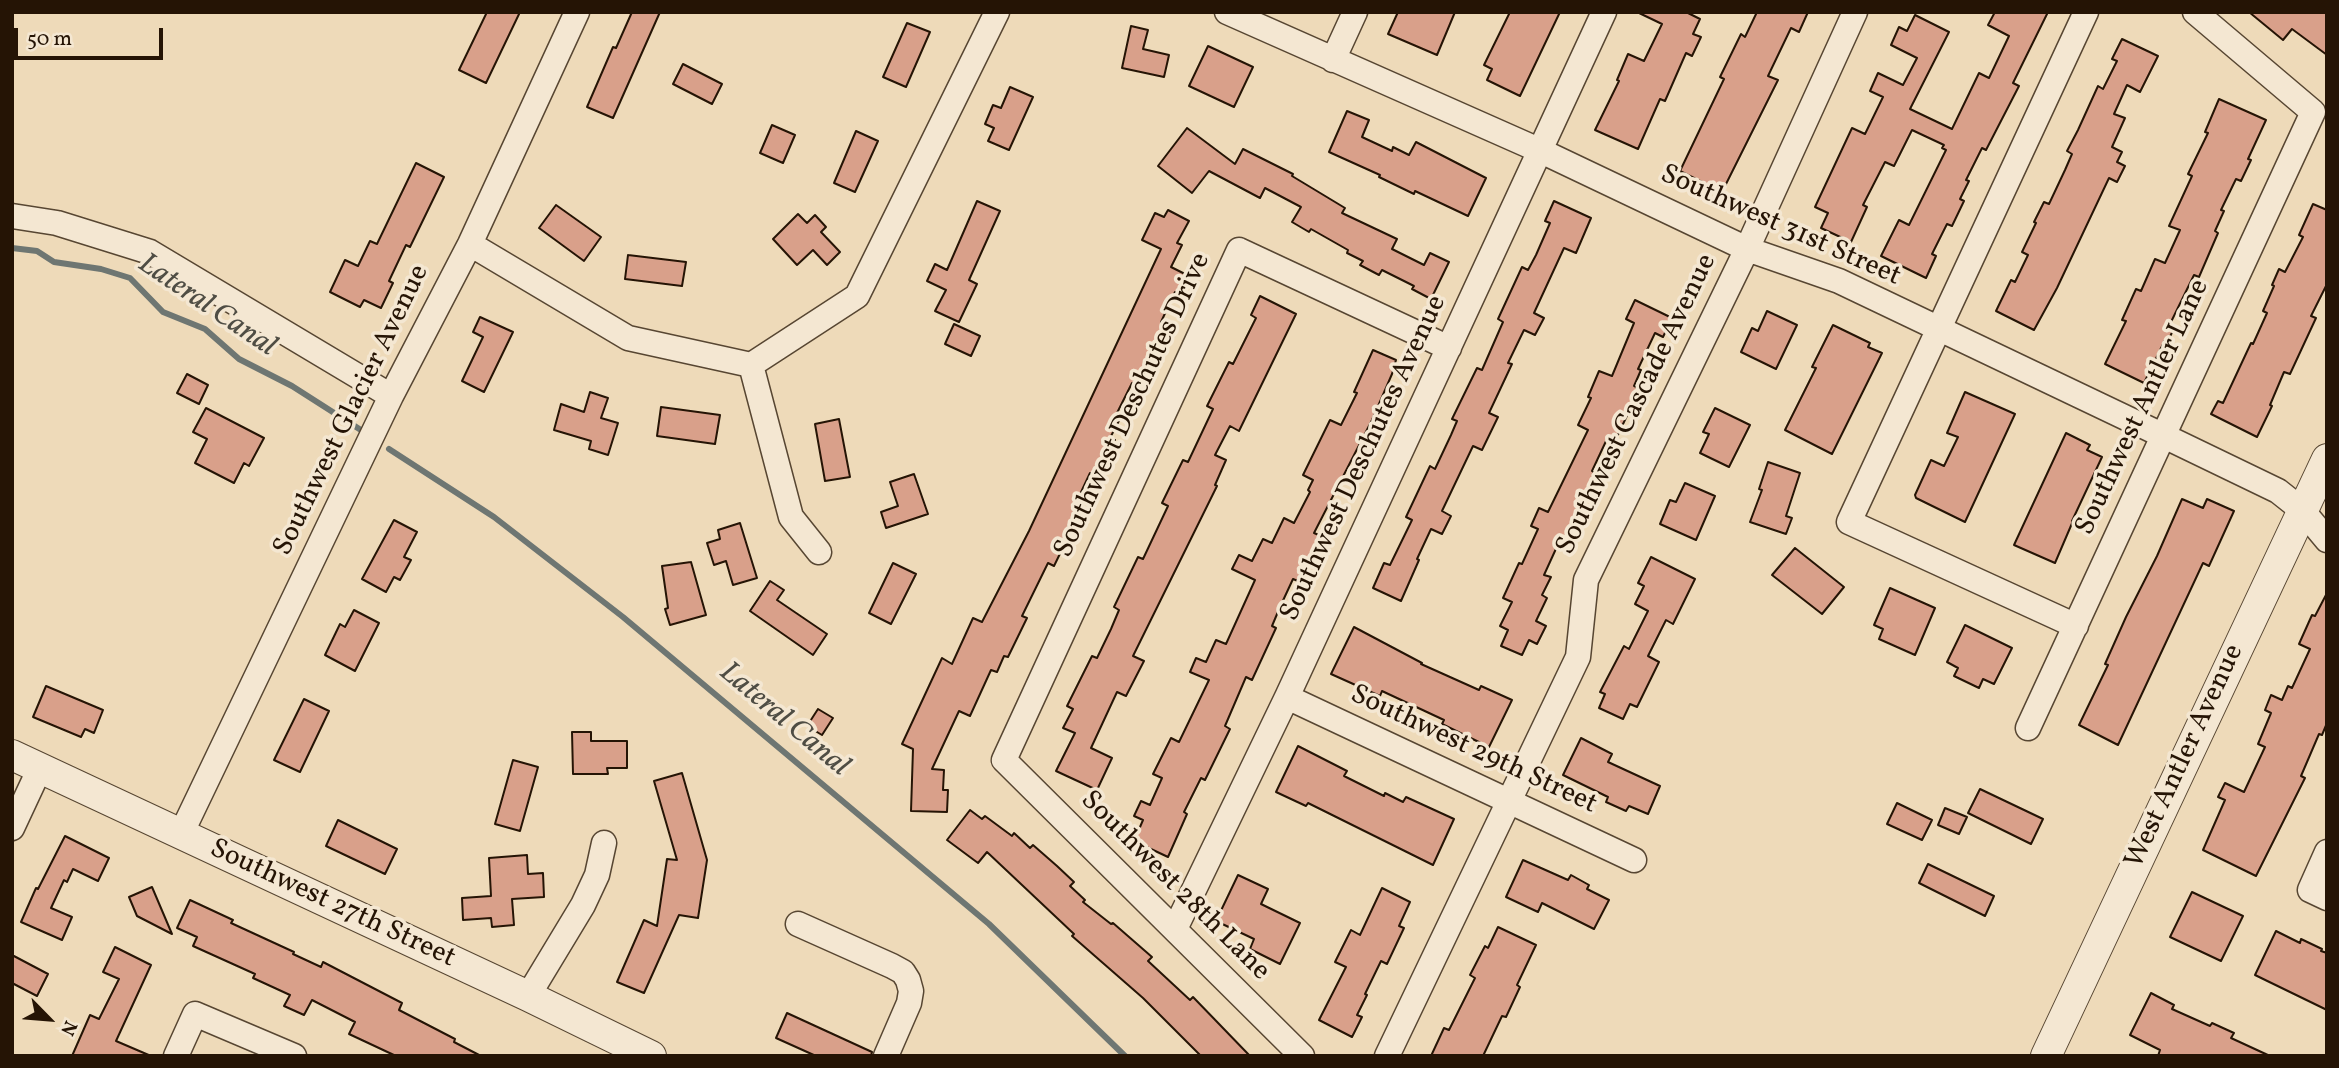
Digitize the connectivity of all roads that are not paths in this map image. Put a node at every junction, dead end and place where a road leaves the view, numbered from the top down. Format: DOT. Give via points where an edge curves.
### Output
graph roads {
  1 [pos="577,12"];
  2 [pos="997,12"];
  3 [pos="1227,12"];
  4 [pos="1355,12"];
  5 [pos="1604,12"];
  6 [pos="1855,12"];
  7 [pos="2086,12"];
  8 [pos="2195,12"];
  9 [pos="1333,60"];
  10 [pos="1541,151"];
  11 [pos="12,216"];
  12 [pos="470,244"];
  13 [pos="1747,249"];
  14 [pos="1938,330"];
  15 [pos="1450,348"];
  16 [pos="751,365"];
  17 [pos="391,396"];
  18 [pos="2164,436"];
  19 [pos="2327,459"];
  20 [pos="2302,510"];
  21 [pos="2327,540"];
  22 [pos="819,552"];
  23 [pos="2076,626"];
  24 [pos="1287,697"];
  25 [pos="2028,728"];
  26 [pos="12,755"];
  27 [pos="1004,760"];
  28 [pos="40,768"];
  29 [pos="1509,801"];
  30 [pos="12,828"];
  31 [pos="181,834"];
  32 [pos="604,843"];
  33 [pos="2327,852"];
  34 [pos="1634,860"];
  35 [pos="2318,894"];
  36 [pos="798,924"];
  37 [pos="1175,929"];
  38 [pos="528,996"];
  39 [pos="2051,1054"];
  40 [pos="176,1056"];
  41 [pos="293,1056"];
  42 [pos="652,1056"];
  43 [pos="886,1056"];
  44 [pos="1302,1056"];
  45 [pos="1387,1056"];
  1 -- 12 [label="street, Southwest Glacier Avenue"];
  2 -- 16 [label="street" via="857,296"];
  3 -- 9 [label="street, Southwest 31st Street"];
  4 -- 9 [label="street"];
  5 -- 10 [label="street, Southwest Deschutes Avenue"];
  6 -- 13 [label="street, Southwest Cascade Avenue"];
  7 -- 14 [label="street"];
  8 -- 18 [label="street, Southwest Antler Lane" via="2313,112"];
  9 -- 10 [label="street, Southwest 31st Street"];
  10 -- 13 [label="street, Southwest 31st Street"];
  10 -- 15 [label="street, Southwest Deschutes Avenue"];
  11 -- 17 [label="street" via="57,223 150,252"];
  12 -- 16 [label="street" via="628,338"];
  12 -- 17 [label="street, Southwest Glacier Avenue"];
  13 -- 14 [label="street, Southwest 31st Street" via="1839,281"];
  13 -- 29 [label="street, Southwest Cascade Avenue" via="1586,580 1578,657"];
  14 -- 18 [label="street, Southwest 31st Street"];
  14 -- 23 [label="street" via="1849,522"];
  15 -- 24 [label="street, Southwest Deschutes Avenue"];
  15 -- 27 [label="street, Southwest Deschutes Drive" via="1239,250"];
  16 -- 22 [label="street" via="791,517"];
  17 -- 31 [label="street, Southwest Glacier Avenue"];
  18 -- 20 [label="street, Southwest 31st Street" via="2278,491"];
  18 -- 23 [label="street, Southwest Antler Lane"];
  19 -- 20 [label="street, West Antler Avenue"];
  20 -- 21 [label="street, Southwest 31st Street"];
  20 -- 39 [label="street, West Antler Avenue"];
  23 -- 25 [label="street, Southwest Antler Lane"];
  24 -- 29 [label="street, Southwest 29th Street"];
  24 -- 37 [label="street, Southwest Deschutes Avenue"];
  26 -- 28 [label="street, Southwest 27th Street"];
  27 -- 37 [label="street, Southwest 28th Lane"];
  28 -- 30 [label="street"];
  28 -- 31 [label="street, Southwest 27th Street"];
  29 -- 34 [label="street, Southwest 29th Street"];
  29 -- 45 [label="street, Southwest Cascade Avenue"];
  31 -- 38 [label="street, Southwest 27th Street"];
  32 -- 38 [label="street" via="597,875 583,905"];
  33 -- 35 [label="street"];
  36 -- 43 [label="street" via="903,972 911,991 909,1003"];
  37 -- 44 [label="street, Southwest 28th Lane"];
  38 -- 42 [label="street, Southwest 27th Street"];
  40 -- 41 [label="street" via="195,1014"];
}
